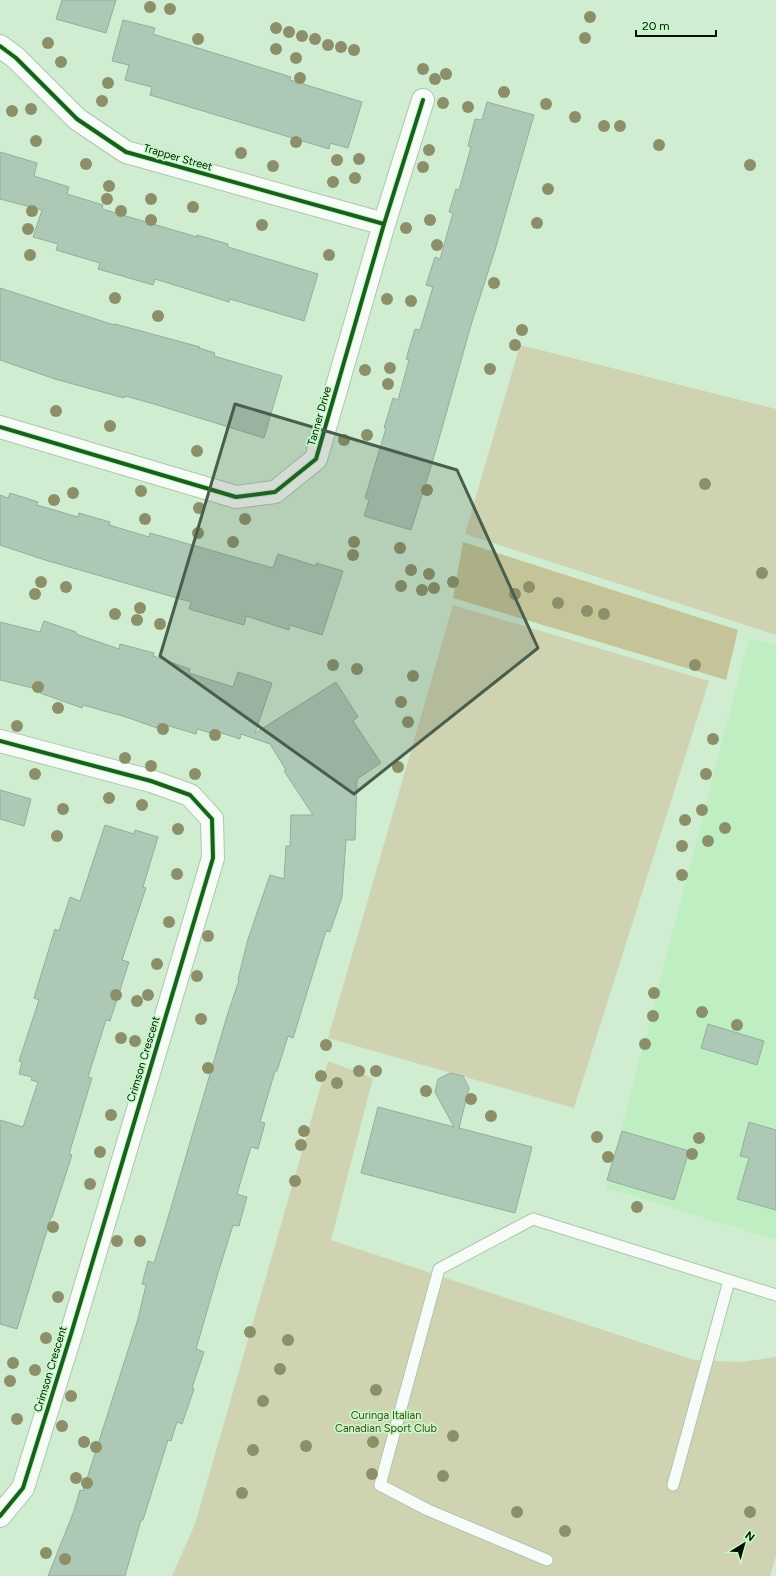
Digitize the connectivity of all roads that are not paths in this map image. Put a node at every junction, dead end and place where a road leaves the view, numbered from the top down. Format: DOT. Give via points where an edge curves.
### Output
graph roads {
  1 [pos="0,46"];
  2 [pos="422,100"];
  3 [pos="384,224"];
  4 [pos="0,427"];
  5 [pos="0,741"];
  6 [pos="729,1281"];
  7 [pos="776,1295"];
  8 [pos="673,1485"];
  9 [pos="0,1516"];
  10 [pos="547,1560"];
  1 -- 3 [label="street, Trapper Street" via="16,58 76,119 126,152"];
  2 -- 3 [label="street, Tanner Drive"];
  3 -- 4 [label="street, Tanner Drive" via="316,459 275,492 236,497"];
  5 -- 9 [label="street, Crimson Crescent" via="151,781 190,796 212,819 213,858 23,1488"];
  6 -- 7 [label="lane"];
  6 -- 8 [label="lane"];
  6 -- 10 [label="lane" via="533,1219 439,1270 380,1485 428,1510"];
}
